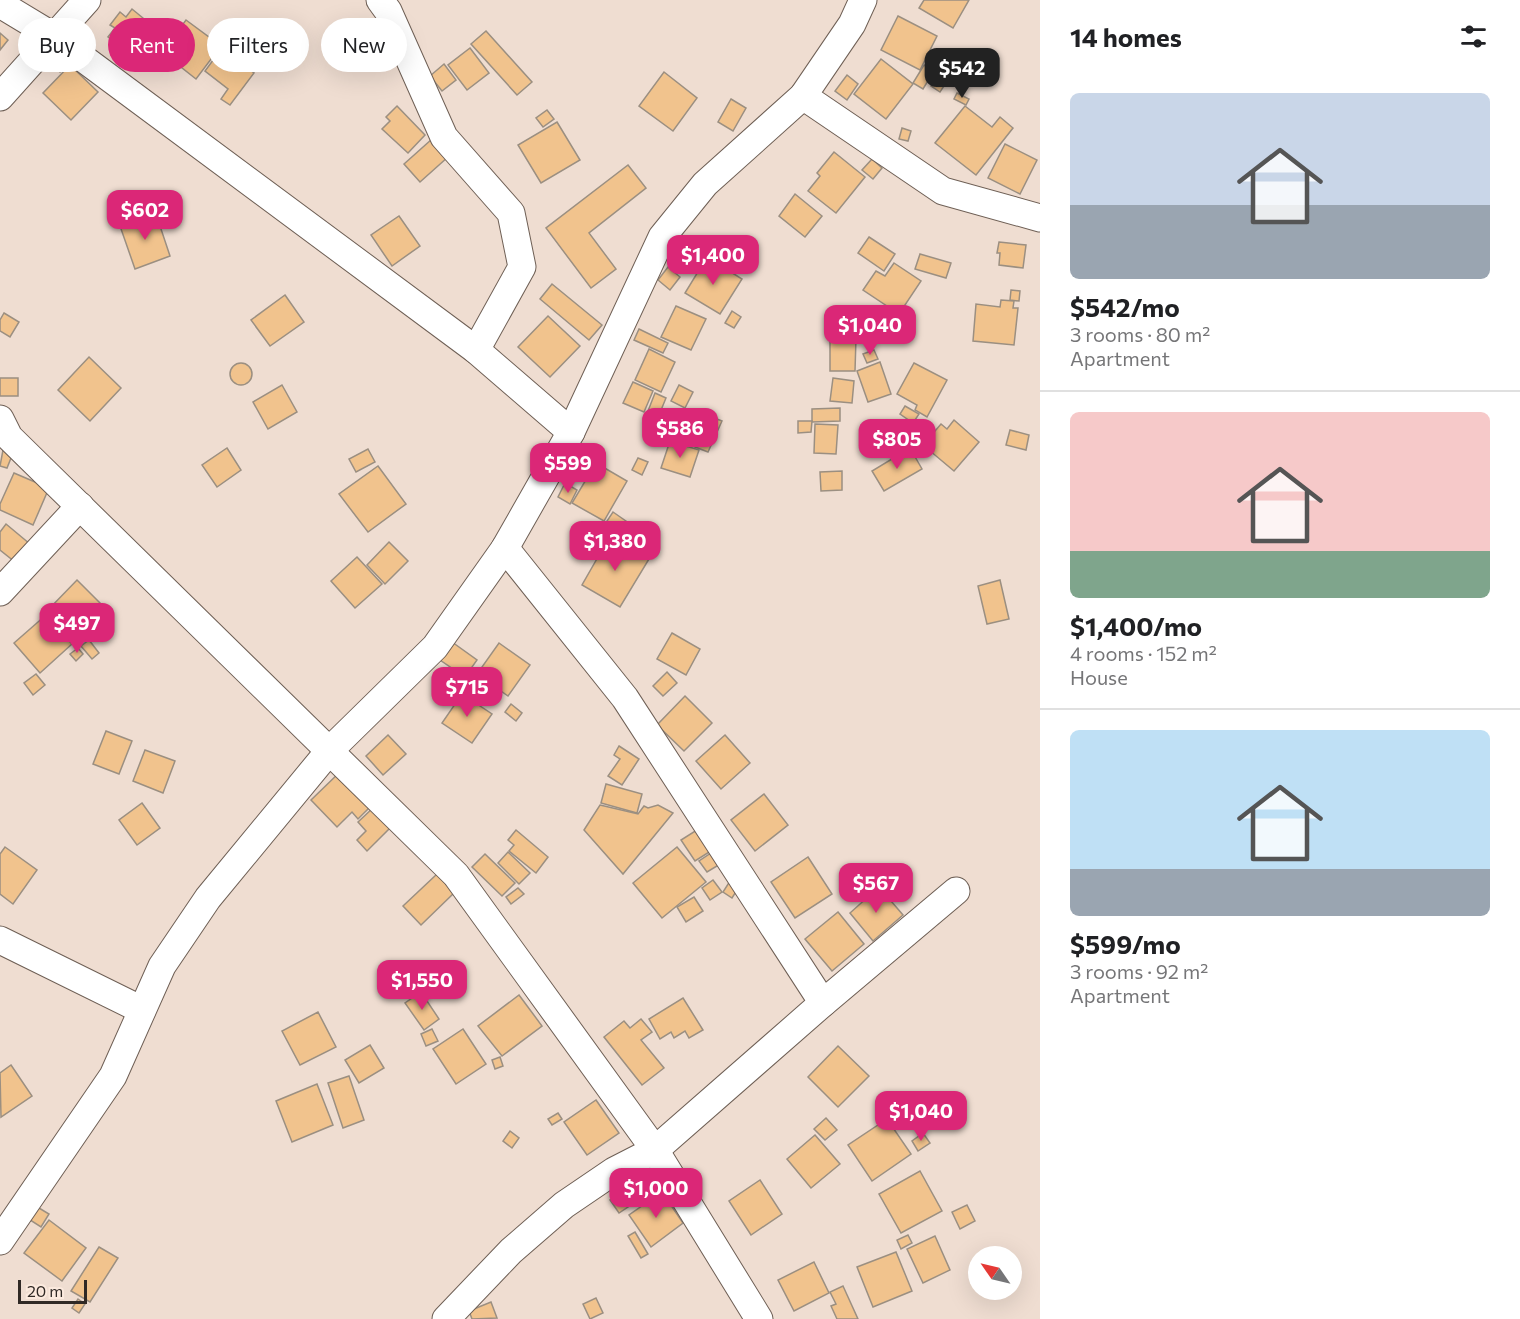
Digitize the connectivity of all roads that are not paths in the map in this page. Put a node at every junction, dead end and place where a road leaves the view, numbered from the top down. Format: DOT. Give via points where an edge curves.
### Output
graph roads {
  1 [pos="87,0"];
  2 [pos="380,0"];
  3 [pos="863,0"];
  4 [pos="0,4"];
  5 [pos="23,18"];
  6 [pos="70,18"];
  7 [pos="96,68"];
  8 [pos="22,72"];
  9 [pos="803,96"];
  10 [pos="0,97"];
  11 [pos="1039,214"];
  12 [pos="476,350"];
  13 [pos="0,419"];
  14 [pos="571,432"];
  15 [pos="80,506"];
  16 [pos="505,548"];
  17 [pos="0,592"];
  18 [pos="330,750"];
  19 [pos="956,891"];
  20 [pos="0,940"];
  21 [pos="823,1003"];
  22 [pos="142,1010"];
  23 [pos="655,1150"];
  24 [pos="0,1241"];
  25 [pos="446,1319"];
  26 [pos="759,1319"];
  1 -- 6 [label="street"];
  2 -- 12 [label="street" via="444,137 511,213 522,267"];
  3 -- 9 [label="street" via="852,24"];
  4 -- 5 [label="street"];
  7 -- 12 [label="street"];
  8 -- 10 [label="street"];
  9 -- 11 [label="street" via="943,191"];
  9 -- 14 [label="street" via="705,184 662,237"];
  12 -- 14 [label="street"];
  13 -- 15 [label="street" via="9,437"];
  14 -- 16 [label="street"];
  15 -- 17 [label="street"];
  15 -- 18 [label="street"];
  16 -- 18 [label="street" via="435,647"];
  16 -- 21 [label="street" via="625,698"];
  18 -- 22 [label="street" via="208,898 162,966"];
  18 -- 23 [label="street" via="456,875"];
  19 -- 21 [label="street"];
  20 -- 22 [label="street"];
  21 -- 23 [label="street"];
  22 -- 24 [label="street" via="113,1076"];
  23 -- 25 [label="street" via="614,1171 564,1205 512,1251"];
  23 -- 26 [label="street"];
}
